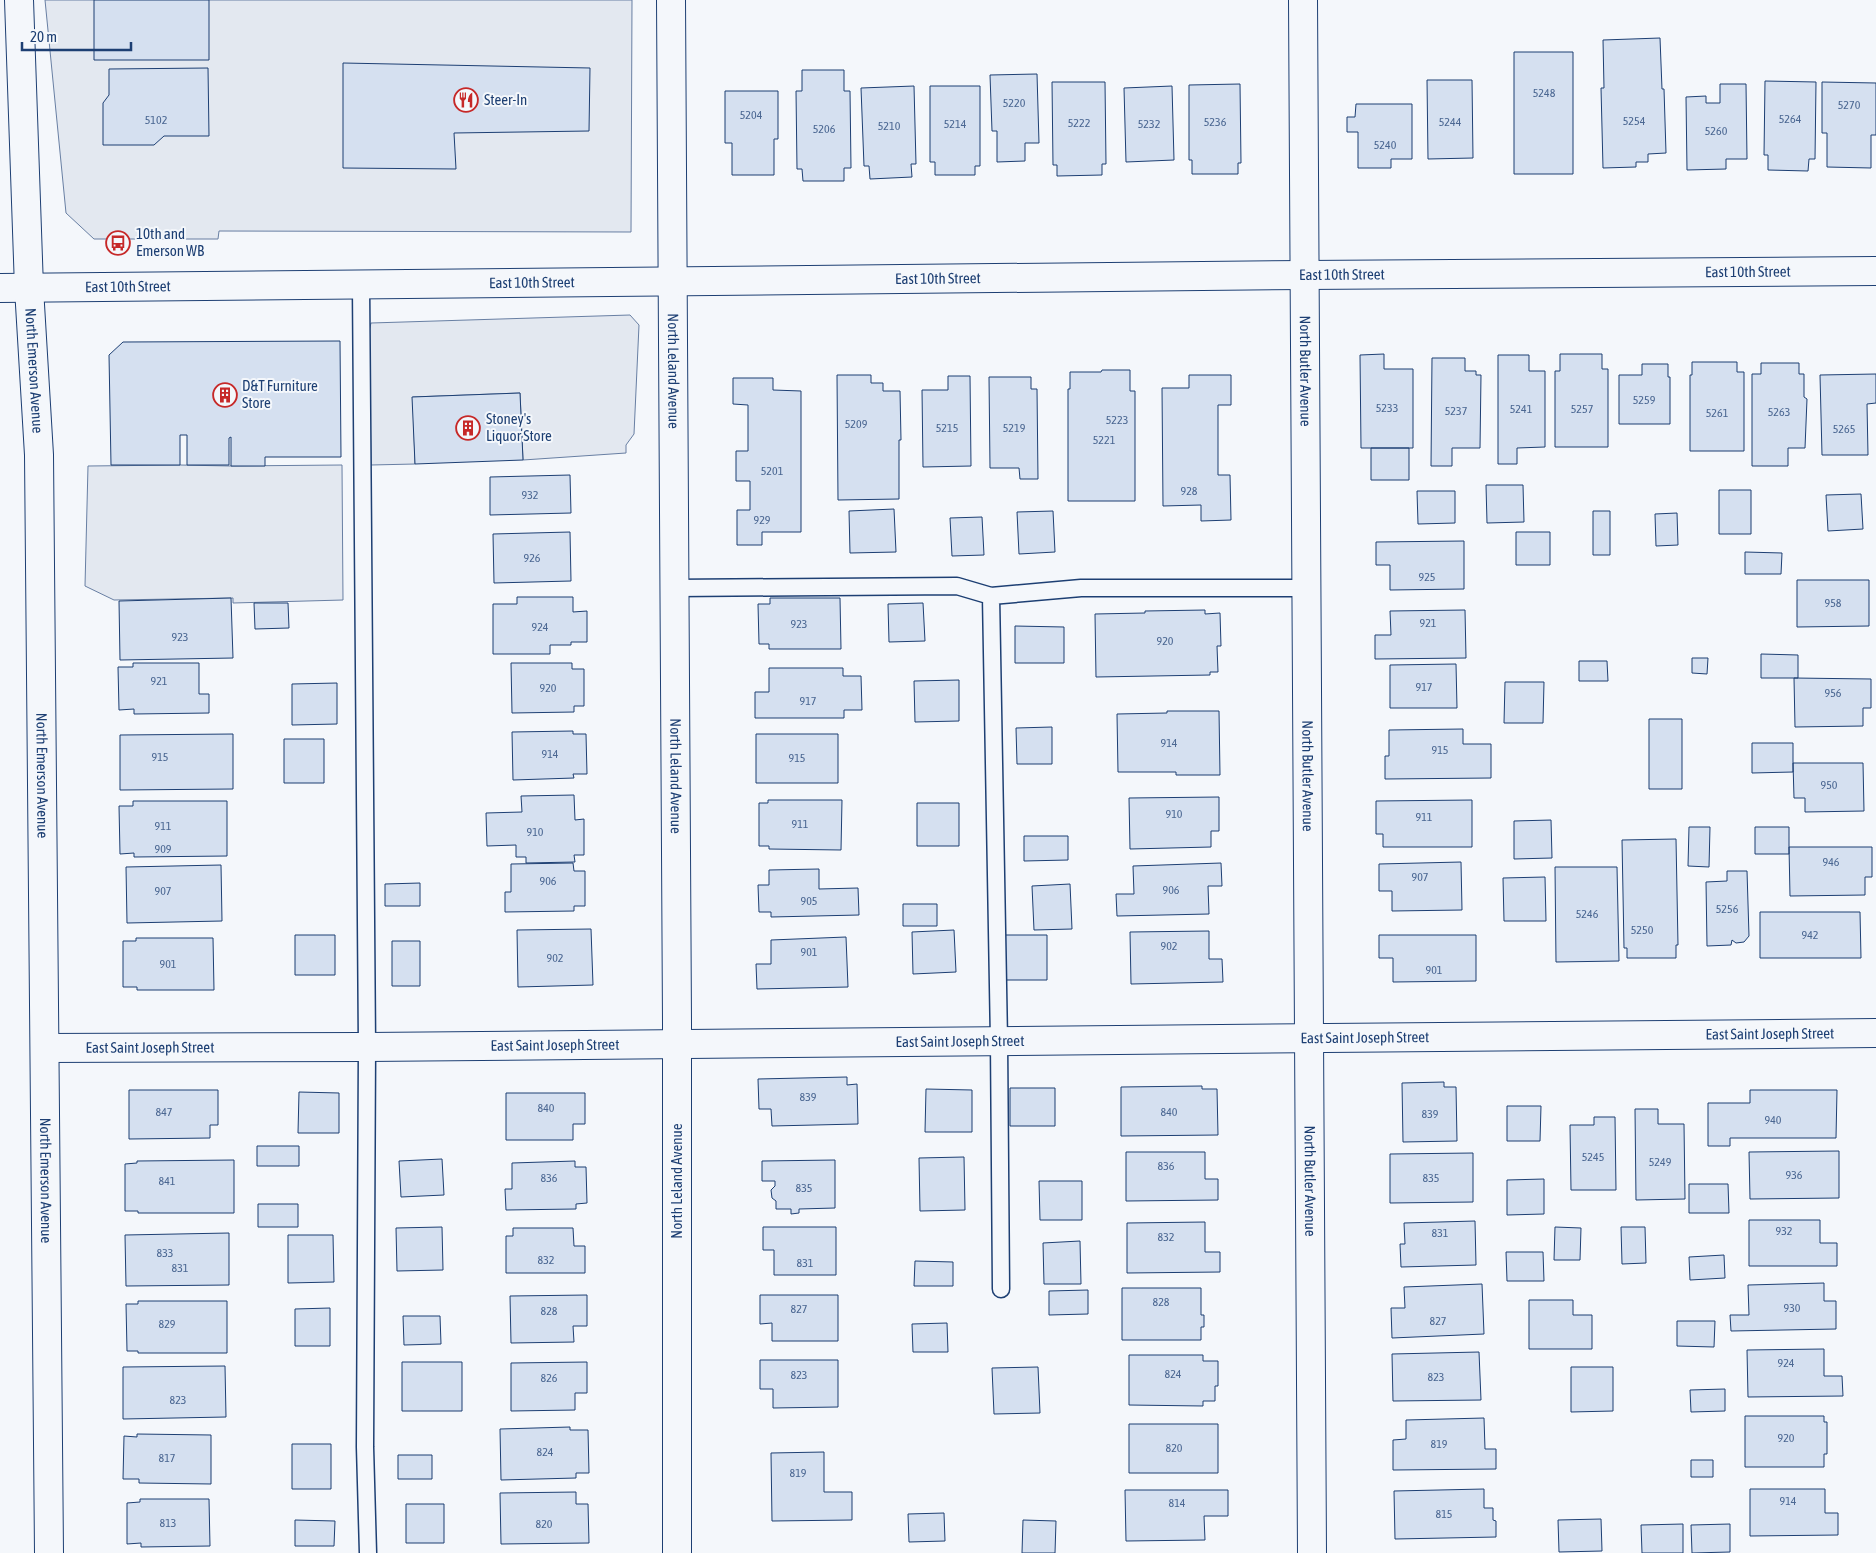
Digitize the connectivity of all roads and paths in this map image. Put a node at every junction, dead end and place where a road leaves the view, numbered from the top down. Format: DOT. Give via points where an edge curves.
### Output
graph roads {
  1 [pos="19,0"];
  2 [pos="671,0"];
  3 [pos="1303,0"];
  4 [pos="1876,271"];
  5 [pos="1305,275"];
  6 [pos="672,282"];
  7 [pos="361,286"];
  8 [pos="0,288"];
  9 [pos="28,288"];
  10 [pos="674,588"];
  11 [pos="1307,588"];
  12 [pos="991,596"];
  13 [pos="1876,1033"];
  14 [pos="1309,1040"];
  15 [pos="999,1041"];
  16 [pos="677,1044"];
  17 [pos="45,1048"];
  18 [pos="367,1048"];
  19 [pos="1002,1289"];
  20 [pos="49,1553"];
  21 [pos="368,1553"];
  22 [pos="677,1553"];
  23 [pos="1312,1553"];
  1 -- 9 [label="street, North Emerson Avenue"];
  2 -- 6 [label="street, North Leland Avenue"];
  3 -- 5 [label="street, North Butler Avenue"];
  4 -- 5 [label="street, East 10th Street"];
  5 -- 6 [label="street, East 10th Street"];
  5 -- 11 [label="street, North Butler Avenue"];
  6 -- 7 [label="street, East 10th Street"];
  6 -- 10 [label="street, North Leland Avenue"];
  7 -- 9 [label="street, East 10th Street"];
  7 -- 18 [label="lane"];
  8 -- 9 [label="street, East 10th Street"];
  9 -- 17 [label="street, North Emerson Avenue" via="39,455"];
  10 -- 12 [label="lane" via="957,586"];
  10 -- 16 [label="street, North Leland Avenue"];
  11 -- 12 [label="lane" via="1081,588"];
  11 -- 14 [label="street, North Butler Avenue"];
  12 -- 15 [label="lane"];
  13 -- 14 [label="street, East Saint Joseph Street"];
  14 -- 15 [label="street, East Saint Joseph Street"];
  14 -- 23 [label="street, North Butler Avenue"];
  15 -- 16 [label="street, East Saint Joseph Street"];
  15 -- 19 [label="lane"];
  16 -- 18 [label="street, East Saint Joseph Street"];
  16 -- 22 [label="street, North Leland Avenue"];
  17 -- 18 [label="street, East Saint Joseph Street"];
  17 -- 20 [label="street, North Emerson Avenue"];
  18 -- 21 [label="lane" via="365,1447"];
}
